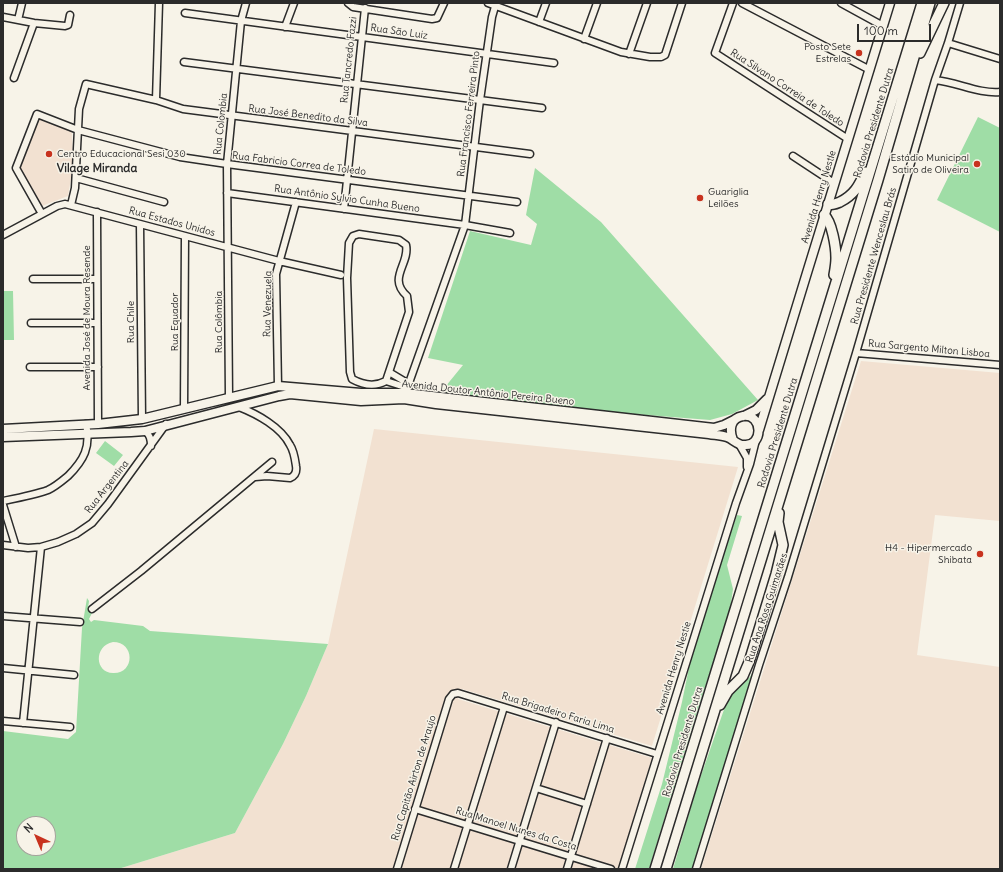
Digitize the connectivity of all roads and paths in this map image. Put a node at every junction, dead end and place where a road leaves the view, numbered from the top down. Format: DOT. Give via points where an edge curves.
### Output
graph roads {
  1 [pos="22,3"];
  2 [pos="160,3"];
  3 [pos="246,3"];
  4 [pos="293,3"];
  5 [pos="348,3"];
  6 [pos="444,3"];
  7 [pos="488,3"];
  8 [pos="546,3"];
  9 [pos="597,3"];
  10 [pos="647,3"];
  11 [pos="682,3"];
  12 [pos="733,3"];
  13 [pos="742,3"];
  14 [pos="841,3"];
  15 [pos="890,3"];
  16 [pos="922,3"];
  17 [pos="930,3"];
  18 [pos="944,3"];
  19 [pos="960,3"];
  20 [pos="495,4"];
  21 [pos="365,8"];
  22 [pos="185,13"];
  23 [pos="70,15"];
  24 [pos="3,17"];
  25 [pos="18,20"];
  26 [pos="241,21"];
  27 [pos="539,22"];
  28 [pos="34,23"];
  29 [pos="883,26"];
  30 [pos="286,27"];
  31 [pos="362,37"];
  32 [pos="584,39"];
  33 [pos="948,43"];
  34 [pos="486,54"];
  35 [pos="629,54"];
  36 [pos="1000,59"];
  37 [pos="184,62"];
  38 [pos="554,63"];
  39 [pos="236,68"];
  40 [pos="870,70"];
  41 [pos="909,76"];
  42 [pos="14,78"];
  43 [pos="935,80"];
  44 [pos="357,84"];
  45 [pos="1000,92"];
  46 [pos="156,100"];
  47 [pos="480,100"];
  48 [pos="542,108"];
  49 [pos="232,116"];
  50 [pos="78,130"];
  51 [pos="352,131"];
  52 [pos="848,139"];
  53 [pos="474,147"];
  54 [pos="530,154"];
  55 [pos="793,156"];
  56 [pos="875,158"];
  57 [pos="227,164"];
  58 [pos="76,178"];
  59 [pos="347,180"];
  60 [pos="834,183"];
  61 [pos="227,193"];
  62 [pos="468,196"];
  63 [pos="164,202"];
  64 [pos="296,202"];
  65 [pos="517,202"];
  66 [pos="828,204"];
  67 [pos="71,206"];
  68 [pos="344,209"];
  69 [pos="97,212"];
  70 [pos="42,214"];
  71 [pos="824,215"];
  72 [pos="140,224"];
  73 [pos="465,225"];
  74 [pos="510,233"];
  75 [pos="3,235"];
  76 [pos="185,236"];
  77 [pos="228,248"];
  78 [pos="279,261"];
  79 [pos="340,275"];
  80 [pos="33,279"];
  81 [pos="97,279"];
  82 [pos="831,302"];
  83 [pos="97,322"];
  84 [pos="31,323"];
  85 [pos="856,353"];
  86 [pos="1000,365"];
  87 [pos="30,367"];
  88 [pos="98,367"];
  89 [pos="389,372"];
  90 [pos="386,381"];
  91 [pos="278,386"];
  92 [pos="407,391"];
  93 [pos="769,397"];
  94 [pos="229,398"];
  95 [pos="266,399"];
  96 [pos="234,408"];
  97 [pos="184,409"];
  98 [pos="250,412"];
  99 [pos="744,416"];
  100 [pos="142,419"];
  101 [pos="734,420"];
  102 [pos="86,424"];
  103 [pos="98,424"];
  104 [pos="166,424"];
  105 [pos="3,429"];
  106 [pos="759,430"];
  107 [pos="145,431"];
  108 [pos="88,433"];
  109 [pos="3,437"];
  110 [pos="756,440"];
  111 [pos="736,442"];
  112 [pos="152,446"];
  113 [pos="272,462"];
  114 [pos="746,473"];
  115 [pos="255,477"];
  116 [pos="781,494"];
  117 [pos="3,501"];
  118 [pos="3,505"];
  119 [pos="3,545"];
  120 [pos="16,547"];
  121 [pos="41,547"];
  122 [pos="92,609"];
  123 [pos="3,616"];
  124 [pos="34,618"];
  125 [pos="80,622"];
  126 [pos="3,668"];
  127 [pos="28,670"];
  128 [pos="74,675"];
  129 [pos="452,694"];
  130 [pos="504,707"];
  131 [pos="3,721"];
  132 [pos="556,722"];
  133 [pos="23,723"];
  134 [pos="70,728"];
  135 [pos="607,738"];
  136 [pos="706,739"];
  137 [pos="657,754"];
  138 [pos="536,788"];
  139 [pos="587,804"];
  140 [pos="415,809"];
  141 [pos="468,825"];
  142 [pos="520,841"];
  143 [pos="571,857"];
  144 [pos="397,869"];
  145 [pos="454,869"];
  146 [pos="511,869"];
  147 [pos="567,869"];
  148 [pos="611,869"];
  149 [pos="622,869"];
  150 [pos="655,869"];
  151 [pos="666,869"];
  152 [pos="696,869"];
  1 -- 25 [label="street"];
  2 -- 46 [label="street"];
  3 -- 26 [label="street, Rua Colombia"];
  4 -- 30 [label="street"];
  5 -- 21 [label="street" via="353,7"];
  6 -- 21 [label="street" via="437,18 432,19"];
  7 -- 20 [label="street"];
  8 -- 27 [label="street"];
  9 -- 32 [label="street"];
  10 -- 35 [label="street"];
  11 -- 35 [label="street" via="664,55 650,57"];
  12 -- 52 [label="street, Rua Silvano Correia de Toledo" via="715,54"];
  13 -- 40 [label="street"];
  14 -- 29 [label="street"];
  15 -- 29 [label="main road, Avenida Henry Nestle"];
  16 -- 56 [label="highway, Rodovia Presidente Dutra"];
  17 -- 41 [label="highway, Rodovia Presidente Dutra"];
  18 -- 41 [label="highway"];
  19 -- 33 [label="street, Rua Presidente Wenceslau Brás"];
  20 -- 27 [label="street"];
  20 -- 34 [label="street, Rua Francisco Ferreira Pinto"];
  21 -- 31 [label="street, Rua Tancredo Fazzi"];
  22 -- 26 [label="street, Rua São Luiz"];
  23 -- 28 [label="street" via="68,25 65,26"];
  24 -- 25 [label="street"];
  25 -- 28 [label="street"];
  26 -- 30 [label="street, Rua São Luiz"];
  26 -- 39 [label="street, Rua Colombia"];
  27 -- 32 [label="street"];
  28 -- 42 [label="street"];
  29 -- 40 [label="main road, Avenida Henry Nestle"];
  30 -- 31 [label="street, Rua São Luiz"];
  31 -- 34 [label="street, Rua São Luiz"];
  31 -- 44 [label="street, Rua Tancredo Fazzi"];
  32 -- 35 [label="street"];
  33 -- 36 [label="street"];
  33 -- 43 [label="street, Rua Presidente Wenceslau Brás"];
  34 -- 38 [label="street, Rua São Luiz"];
  34 -- 47 [label="street, Rua Francisco Ferreira Pinto"];
  37 -- 39 [label="street"];
  39 -- 44 [label="street"];
  39 -- 49 [label="street, Rua Colombia"];
  40 -- 52 [label="main road, Avenida Henry Nestle"];
  41 -- 116 [label="highway, Rodovia Presidente Dutra"];
  43 -- 45 [label="street" via="986,92"];
  43 -- 85 [label="street, Rua Presidente Wenceslau Brás"];
  44 -- 47 [label="street"];
  44 -- 51 [label="street, Rua Tancredo Fazzi"];
  46 -- 49 [label="street, Rua José Benedito da Silva" via="183,109"];
  46 -- 50 [label="street, Rua José Benedito da Silva" via="86,84 79,109"];
  47 -- 48 [label="street"];
  47 -- 53 [label="street, Rua Francisco Ferreira Pinto"];
  49 -- 51 [label="street, Rua José Benedito da Silva"];
  49 -- 57 [label="street, Rua Colombia"];
  50 -- 57 [label="street, Rua Fabricio Correa de Toledo" via="180,156"];
  50 -- 58 [label="street"];
  50 -- 70 [label="street, Rua Fabricio Correa de Toledo" via="36,114 16,168"];
  51 -- 53 [label="street, Rua José Benedito da Silva"];
  51 -- 59 [label="street, Rua Tancredo Fazzi"];
  52 -- 60 [label="main road, Avenida Henry Nestle"];
  53 -- 54 [label="street, Rua José Benedito da Silva"];
  53 -- 62 [label="street, Rua Francisco Ferreira Pinto"];
  55 -- 60 [label="street"];
  56 -- 66 [label="highway" via="854,192 834,205"];
  56 -- 82 [label="highway, Rodovia Presidente Dutra"];
  57 -- 59 [label="street, Rua Fabricio Correa de Toledo"];
  57 -- 61 [label="street, Rua Colombia"];
  58 -- 63 [label="street"];
  58 -- 67 [label="street"];
  59 -- 62 [label="street, Rua Fabricio Correa de Toledo"];
  59 -- 68 [label="street, Rua Tancredo Fazzi"];
  60 -- 66 [label="main road, Avenida Henry Nestle"];
  61 -- 64 [label="street, Rua Antônio Sylvio Cunha Bueno"];
  61 -- 77 [label="street, Rua Colombia"];
  62 -- 65 [label="street, Rua Fabricio Correa de Toledo"];
  62 -- 73 [label="street, Rua Francisco Ferreira Pinto"];
  64 -- 68 [label="street, Rua Antônio Sylvio Cunha Bueno"];
  64 -- 78 [label="street, Rua Venezuela"];
  66 -- 71 [label="main road, Avenida Henry Nestle"];
  67 -- 69 [label="street, Rua Estados Unidos"];
  67 -- 70 [label="street, Rua Estados Unidos" via="57,206"];
  68 -- 73 [label="street, Rua Antônio Sylvio Cunha Bueno"];
  69 -- 72 [label="street, Rua Estados Unidos"];
  69 -- 81 [label="street, Avenida José de Moura Resende"];
  70 -- 75 [label="street, Rua Estados Unidos"];
  71 -- 82 [label="highway" via="831,227 836,260"];
  71 -- 93 [label="main road, Avenida Henry Nestle"];
  72 -- 76 [label="street, Rua Estados Unidos"];
  72 -- 100 [label="street, Rua Chile"];
  73 -- 74 [label="street, Rua Antônio Sylvio Cunha Bueno"];
  73 -- 92 [label="street, Rua Francisco Ferreira Pinto"];
  76 -- 77 [label="street, Rua Estados Unidos"];
  76 -- 97 [label="street, Rua Equador"];
  77 -- 78 [label="street, Rua Estados Unidos"];
  77 -- 94 [label="street, Rua Colômbia"];
  78 -- 79 [label="street, Rua Estados Unidos"];
  78 -- 91 [label="street, Rua Venezuela" via="276,274"];
  80 -- 81 [label="street"];
  81 -- 83 [label="street, Avenida José de Moura Resende"];
  82 -- 150 [label="highway, Rodovia Presidente Dutra"];
  83 -- 84 [label="street"];
  83 -- 88 [label="street, Avenida José de Moura Resende"];
  85 -- 86 [label="street, Rua Sargento Milton Lisboa"];
  85 -- 152 [label="street, Rua Ana Rosa Guimarães"];
  87 -- 88 [label="street"];
  88 -- 103 [label="street, Avenida José de Moura Resende"];
  89 -- 90 [label="street"];
  89 -- 90 [label="street" via="409,312 407,296 400,290 398,280 408,252 406,245 400,240 358,234 348,243 350,372 352,379 359,383 378,385"];
  89 -- 92 [label="street"];
  90 -- 92 [label="street"];
  91 -- 92 [label="main road, Avenida Doutor Antônio Pereira Bueno" via="361,393"];
  91 -- 94 [label="main road, Avenida Doutor Antônio Pereira Bueno"];
  91 -- 95 [label="main road" via="274,394"];
  92 -- 95 [label="main road, Avenida Doutor Antônio Pereira Bueno" via="361,401 290,394"];
  92 -- 101 [label="main road, Avenida Doutor Antônio Pereira Bueno" via="714,428"];
  92 -- 111 [label="main road, Avenida Doutor Antônio Pereira Bueno" via="436,404 709,434 727,437"];
  93 -- 99 [label="main road" via="762,405"];
  93 -- 106 [label="main road, Avenida Henry Nestle"];
  94 -- 96 [label="main road" via="236,402"];
  94 -- 96 [label="main road" via="224,405"];
  94 -- 97 [label="main road, Avenida Doutor Antônio Pereira Bueno"];
  95 -- 96 [label="main road, Avenida Doutor Antônio Pereira Bueno"];
  95 -- 98 [label="street"];
  96 -- 98 [label="street"];
  96 -- 104 [label="main road, Avenida Doutor Antônio Pereira Bueno"];
  97 -- 100 [label="main road, Avenida Doutor Antônio Pereira Bueno"];
  98 -- 115 [label="street" via="276,428 290,444 295,456 296,469 295,475 290,478"];
  99 -- 101 [label="main road"];
  99 -- 106 [label="main road" via="750,416 755,420"];
  100 -- 103 [label="main road, Avenida Doutor Antônio Pereira Bueno"];
  101 -- 111 [label="main road" via="730,426 730,433"];
  102 -- 103 [label="main road, Avenida Doutor Antônio Pereira Bueno"];
  102 -- 105 [label="main road, Avenida Doutor Antônio Pereira Bueno"];
  102 -- 108 [label="street"];
  104 -- 107 [label="main road, Avenida Doutor Antônio Pereira Bueno"];
  104 -- 112 [label="street, Rua Argentina"];
  106 -- 110 [label="main road"];
  107 -- 108 [label="main road, Avenida Doutor Antônio Pereira Bueno"];
  107 -- 112 [label="street" via="149,434"];
  108 -- 109 [label="main road, Avenida Doutor Antônio Pereira Bueno"];
  108 -- 117 [label="street" via="85,453 77,467 63,481 49,490"];
  110 -- 111 [label="main road" via="745,445"];
  110 -- 114 [label="street, Avenida Henry Nestie"];
  111 -- 114 [label="street" via="747,458"];
  112 -- 121 [label="street, Rua Argentina" via="92,523 76,534"];
  113 -- 115 [label="street"];
  114 -- 137 [label="street, Avenida Henry Nestie"];
  115 -- 122 [label="street"];
  116 -- 136 [label="highway, Rodovia Presidente Dutra"];
  116 -- 136 [label="highway" via="778,522 783,544 776,574 749,662 743,676 723,698"];
  118 -- 120 [label="street"];
  119 -- 120 [label="street, Rua Argentina"];
  120 -- 121 [label="street, Rua Argentina"];
  121 -- 124 [label="street"];
  123 -- 124 [label="street"];
  124 -- 125 [label="street"];
  124 -- 127 [label="street"];
  126 -- 127 [label="street"];
  127 -- 128 [label="street"];
  127 -- 133 [label="street"];
  129 -- 130 [label="street, Rua Brigadeiro Faria Lima" via="458,693"];
  129 -- 140 [label="street, Rua Capitão Airton de Araujo"];
  130 -- 132 [label="street, Rua Brigadeiro Faria Lima"];
  130 -- 141 [label="street"];
  131 -- 133 [label="street"];
  132 -- 135 [label="street, Rua Brigadeiro Faria Lima"];
  132 -- 138 [label="street"];
  133 -- 134 [label="street"];
  135 -- 137 [label="street, Rua Brigadeiro Faria Lima"];
  135 -- 139 [label="street"];
  136 -- 151 [label="highway, Rodovia Presidente Dutra"];
  137 -- 149 [label="street, Avenida Henry Nestie"];
  138 -- 139 [label="street"];
  138 -- 142 [label="street"];
  139 -- 143 [label="street"];
  140 -- 141 [label="street, Rua Manoel Nunes da Costa"];
  140 -- 144 [label="street, Rua Capitão Airton de Araujo"];
  141 -- 142 [label="street, Rua Manoel Nunes da Costa"];
  141 -- 145 [label="street"];
  142 -- 143 [label="street, Rua Manoel Nunes da Costa"];
  142 -- 146 [label="street"];
  143 -- 147 [label="street"];
  143 -- 148 [label="street, Rua Manoel Nunes da Costa"];
}
